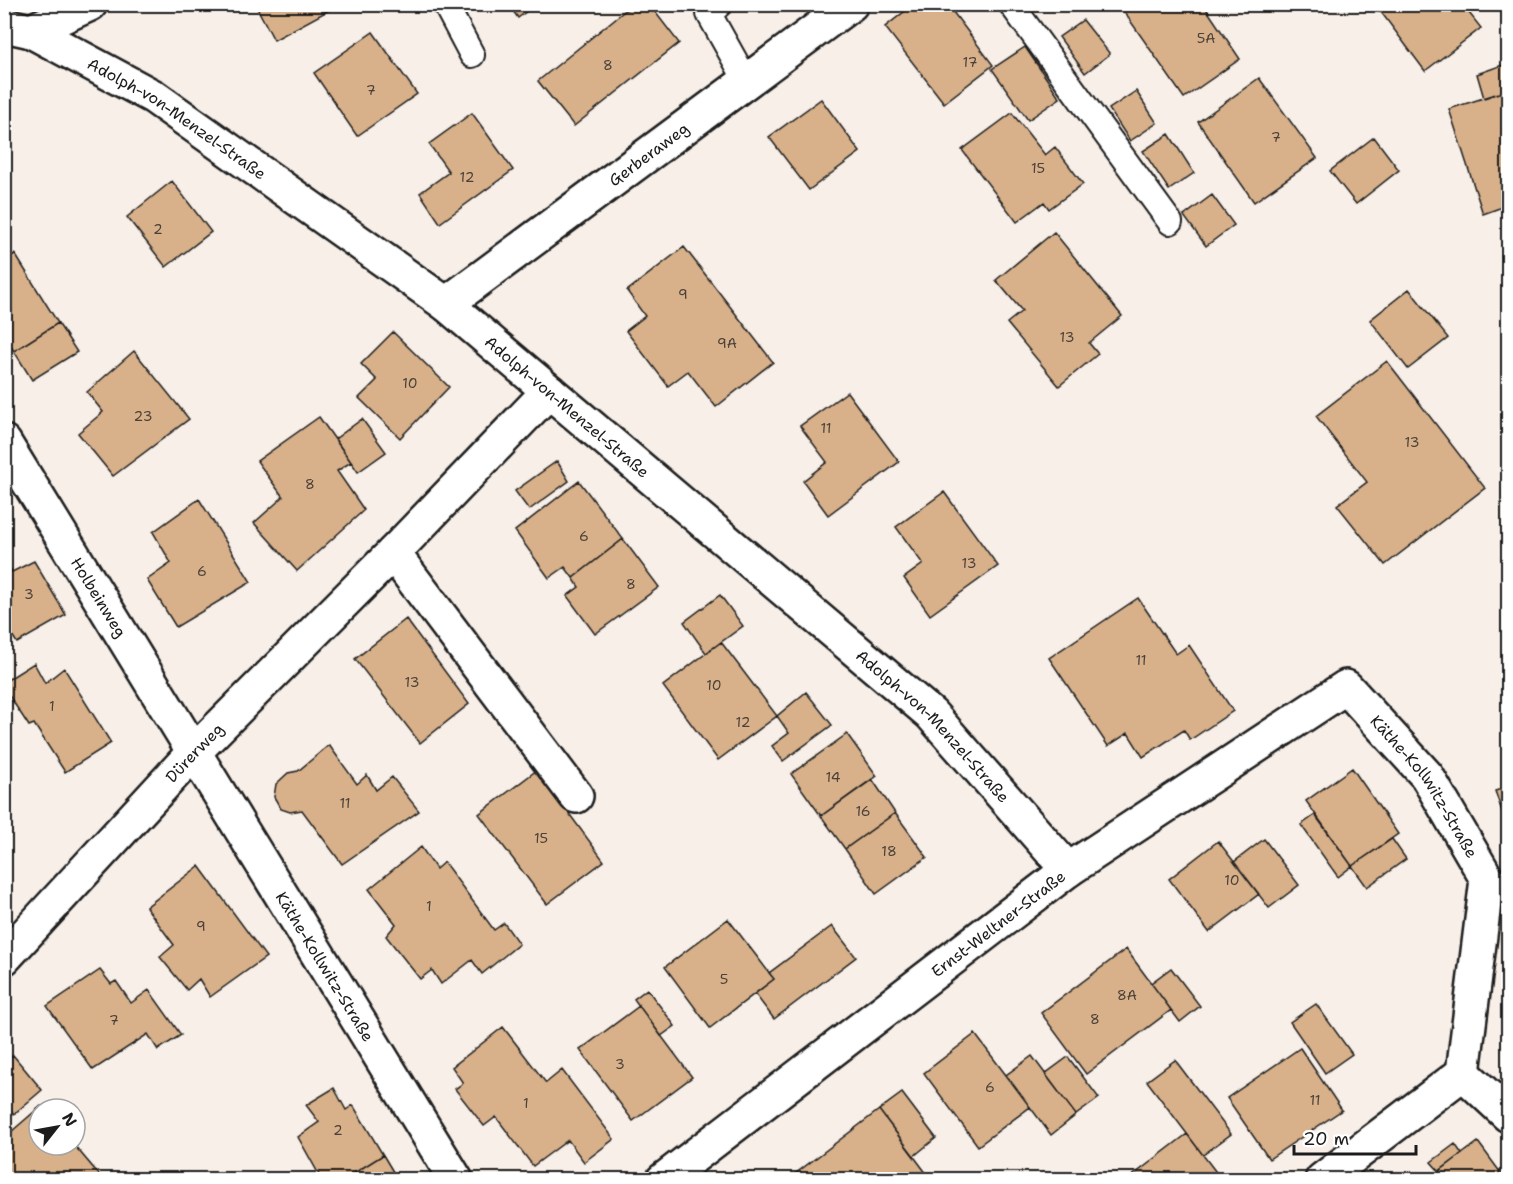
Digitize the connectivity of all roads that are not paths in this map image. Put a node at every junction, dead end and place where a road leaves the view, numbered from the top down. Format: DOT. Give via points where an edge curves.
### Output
graph roads {
  1 [pos="90,4"];
  2 [pos="445,4"];
  3 [pos="720,4"];
  4 [pos="851,4"];
  5 [pos="1011,4"];
  6 [pos="18,28"];
  7 [pos="472,55"];
  8 [pos="747,81"];
  9 [pos="1170,222"];
  10 [pos="446,304"];
  11 [pos="549,391"];
  12 [pos="4,442"];
  13 [pos="393,553"];
  14 [pos="1346,687"];
  15 [pos="193,753"];
  16 [pos="576,796"];
  17 [pos="1068,870"];
  18 [pos="4,958"];
  19 [pos="1463,1073"];
  20 [pos="1509,1115"];
  21 [pos="456,1179"];
  22 [pos="663,1179"];
  23 [pos="1322,1179"];
  1 -- 6 [label="street"];
  2 -- 7 [label="lane"];
  3 -- 8 [label="lane" via="709,14"];
  4 -- 8 [label="street, Gerberaweg"];
  5 -- 9 [label="lane"];
  6 -- 10 [label="street, Adolph-von-Menzel-Straße" via="154,98"];
  8 -- 10 [label="street, Gerberaweg"];
  10 -- 11 [label="street, Adolph-von-Menzel-Straße"];
  11 -- 13 [label="street, Dürerweg"];
  11 -- 17 [label="street, Adolph-von-Menzel-Straße" via="931,714"];
  12 -- 15 [label="street, Holbeinweg"];
  13 -- 15 [label="street, Dürerweg"];
  13 -- 16 [label="street"];
  14 -- 17 [label="street, Ernst-Weltner-Straße"];
  14 -- 19 [label="street, Käthe-Kollwitz-Straße" via="1427,776 1487,879"];
  15 -- 18 [label="street, Dürerweg"];
  15 -- 21 [label="street, Käthe-Kollwitz-Straße"];
  17 -- 22 [label="street, Ernst-Weltner-Straße"];
  19 -- 20 [label="street"];
  19 -- 23 [label="street"];
}
